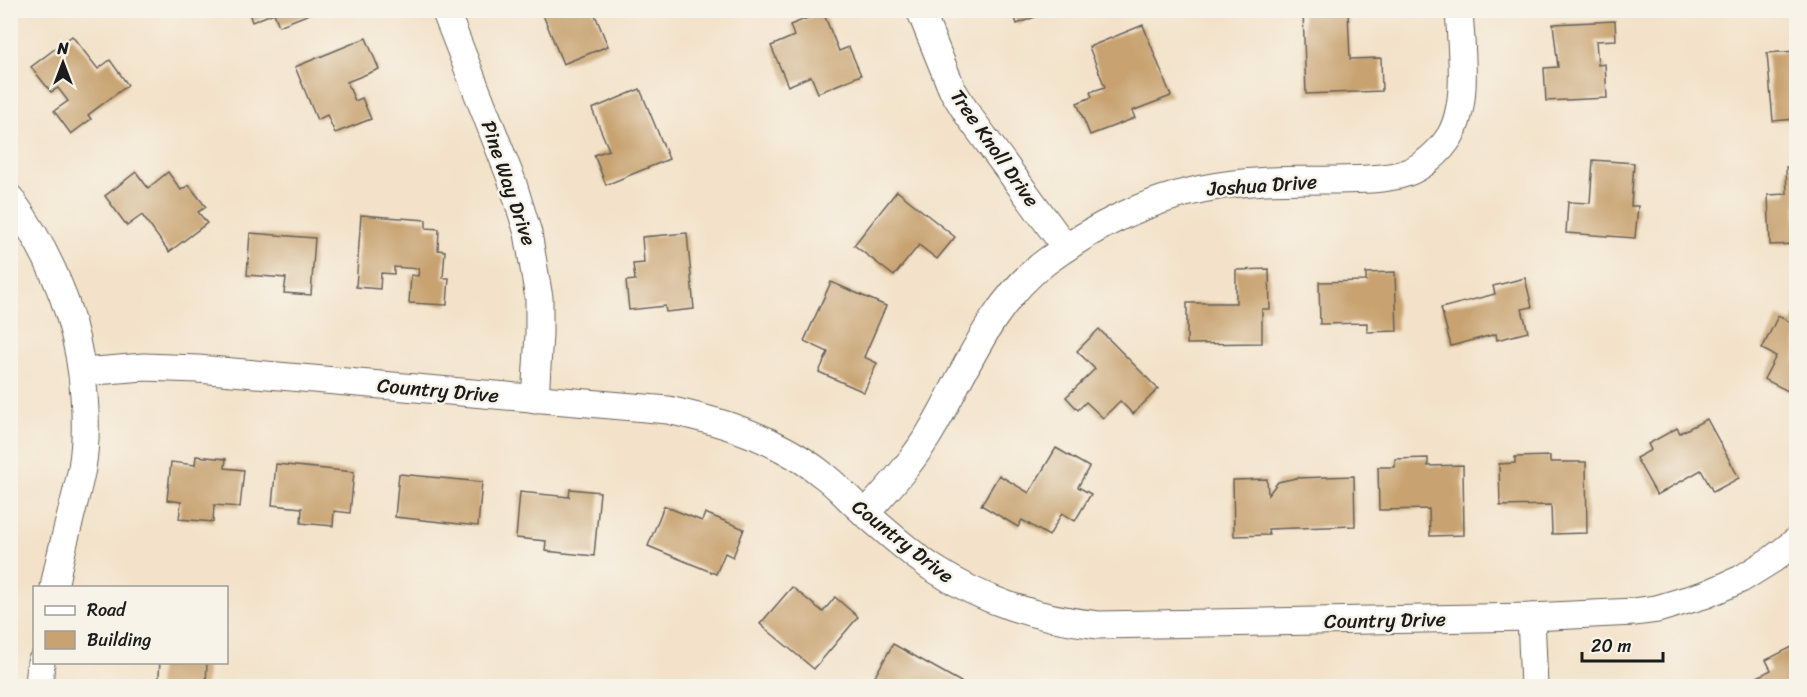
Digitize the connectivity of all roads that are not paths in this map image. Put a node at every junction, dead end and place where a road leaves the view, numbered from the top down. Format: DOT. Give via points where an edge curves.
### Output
graph roads {
  1 [pos="445,10"];
  2 [pos="920,10"];
  3 [pos="1459,10"];
  4 [pos="10,198"];
  5 [pos="1066,248"];
  6 [pos="82,372"];
  7 [pos="535,399"];
  8 [pos="865,514"];
  9 [pos="1797,541"];
  10 [pos="54,586"];
  11 [pos="1531,617"];
  12 [pos="41,664"];
  13 [pos="39,687"];
  14 [pos="1534,687"];
  1 -- 7 [label="street, Pine Way Drive" via="512,181 528,233 539,298"];
  2 -- 5 [label="street, Tree Knoll Drive" via="952,89"];
  3 -- 5 [label="street, Joshua Drive" via="1460,109 1450,136 1424,163 1391,177 1225,184 1174,195 1127,212"];
  4 -- 6 [label="street" via="31,226 55,273 75,334"];
  5 -- 8 [label="street, Joshua Drive" via="1025,281 995,317 917,453"];
  6 -- 7 [label="street, Country Drive" via="144,367 198,369"];
  6 -- 10 [label="street" via="85,448"];
  7 -- 8 [label="street, Country Drive" via="668,410 752,434 786,450 823,475"];
  8 -- 11 [label="street, Country Drive" via="929,566 976,593 1000,604 1068,622 1121,626"];
  9 -- 11 [label="street, Country Drive" via="1741,579 1682,602 1622,613"];
  11 -- 14 [label="street"];
  12 -- 13 [label="street"];
}
